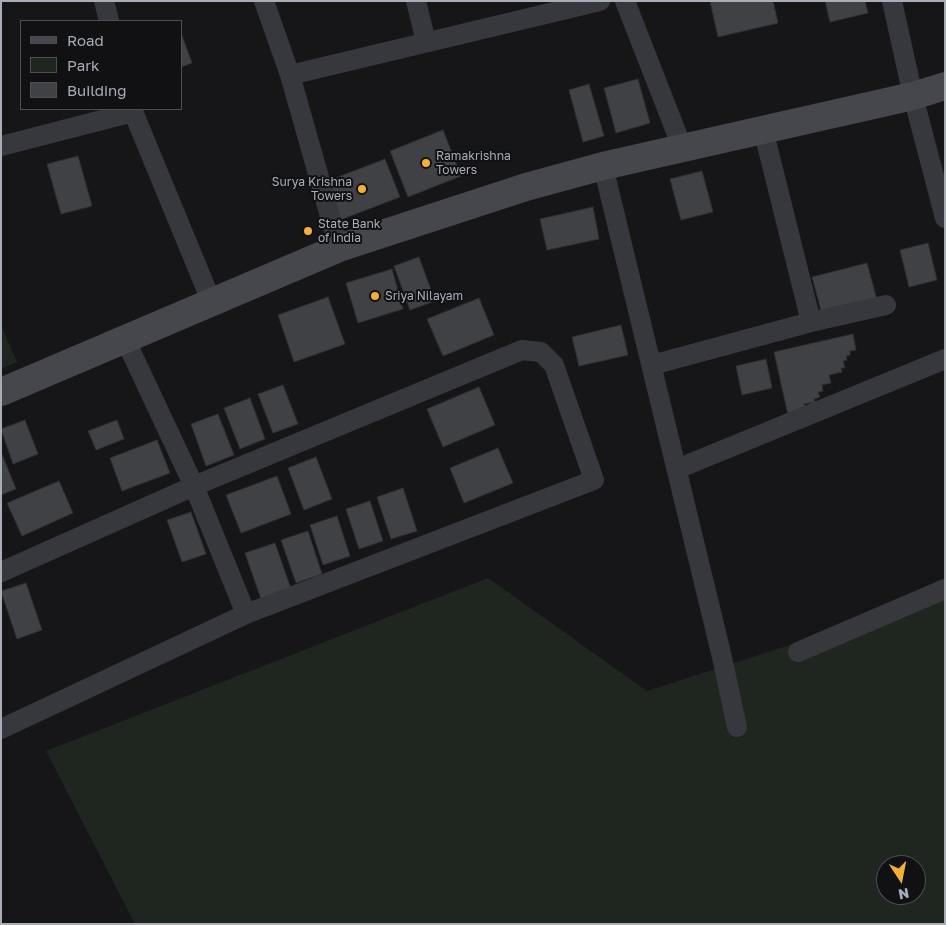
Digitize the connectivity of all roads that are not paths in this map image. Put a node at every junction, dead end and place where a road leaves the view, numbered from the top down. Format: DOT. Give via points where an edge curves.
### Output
graph roads {
  1 [pos="104,1"];
  2 [pos="264,1"];
  3 [pos="416,1"];
  4 [pos="600,1"];
  5 [pos="625,1"];
  6 [pos="892,1"];
  7 [pos="109,20"];
  8 [pos="426,42"];
  9 [pos="290,75"];
  10 [pos="945,86"];
  11 [pos="912,96"];
  12 [pos="133,110"];
  13 [pos="763,129"];
  14 [pos="1,146"];
  15 [pos="682,147"];
  16 [pos="603,166"];
  17 [pos="945,218"];
  18 [pos="339,248"];
  19 [pos="212,303"];
  20 [pos="886,305"];
  21 [pos="811,322"];
  22 [pos="125,339"];
  23 [pos="945,359"];
  24 [pos="652,365"];
  25 [pos="1,392"];
  26 [pos="677,469"];
  27 [pos="194,486"];
  28 [pos="1,572"];
  29 [pos="945,589"];
  30 [pos="246,614"];
  31 [pos="798,652"];
  32 [pos="738,727"];
  33 [pos="1,728"];
  1 -- 7 [label="street"];
  2 -- 9 [label="street"];
  3 -- 8 [label="street"];
  4 -- 8 [label="street"];
  5 -- 15 [label="street"];
  6 -- 11 [label="street"];
  8 -- 9 [label="street"];
  9 -- 18 [label="street"];
  10 -- 11 [label="main road"];
  11 -- 13 [label="main road"];
  11 -- 17 [label="street"];
  12 -- 14 [label="street"];
  12 -- 19 [label="street"];
  13 -- 15 [label="main road"];
  13 -- 21 [label="street"];
  15 -- 16 [label="main road"];
  16 -- 18 [label="main road" via="526,187"];
  16 -- 24 [label="street"];
  18 -- 19 [label="main road"];
  19 -- 22 [label="main road"];
  20 -- 21 [label="street"];
  21 -- 24 [label="street"];
  22 -- 25 [label="main road"];
  22 -- 27 [label="street"];
  23 -- 26 [label="street"];
  24 -- 26 [label="street"];
  26 -- 32 [label="street"];
  27 -- 28 [label="street"];
  27 -- 30 [label="street"];
  27 -- 30 [label="street" via="522,350 541,352 554,365 594,480"];
  29 -- 31 [label="street"];
  30 -- 33 [label="street"];
}
